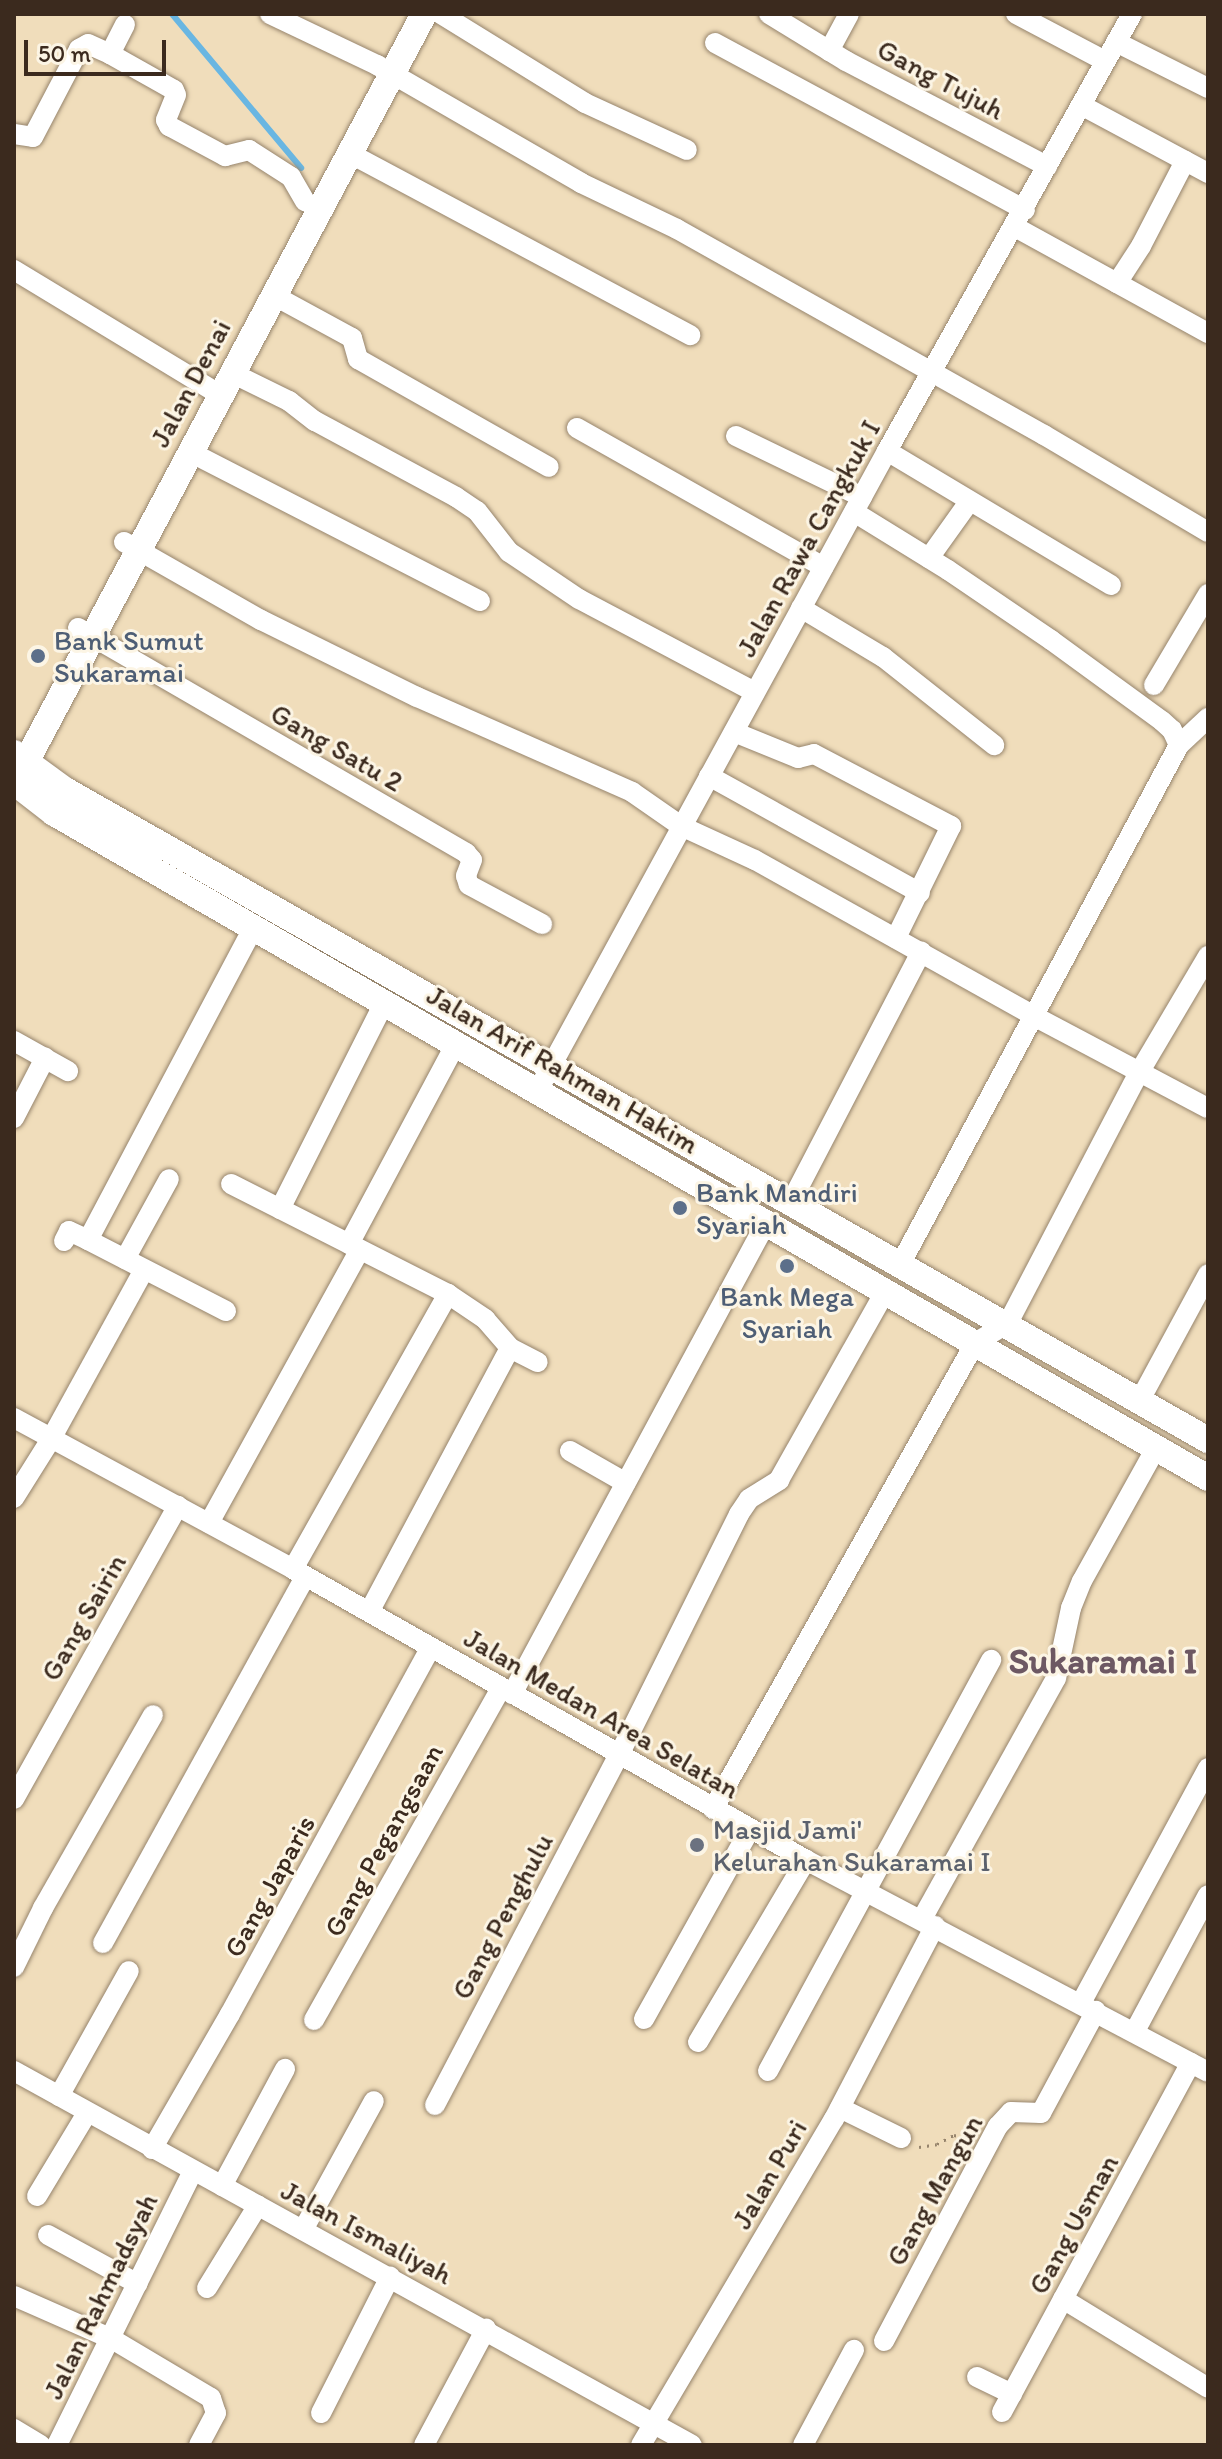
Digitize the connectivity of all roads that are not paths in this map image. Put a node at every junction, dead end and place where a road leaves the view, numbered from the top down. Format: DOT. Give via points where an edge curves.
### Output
graph roads {
  1 [pos="270,14"];
  2 [pos="405,14"];
  3 [pos="424,14"];
  4 [pos="441,14"];
  5 [pos="769,14"];
  6 [pos="849,14"];
  7 [pos="1016,14"];
  8 [pos="1132,14"];
  9 [pos="125,25"];
  10 [pos="1116,42"];
  11 [pos="715,43"];
  12 [pos="829,51"];
  13 [pos="110,54"];
  14 [pos="1105,61"];
  15 [pos="384,70"];
  16 [pos="1208,88"];
  17 [pos="1081,105"];
  18 [pos="14,134"];
  19 [pos="687,150"];
  20 [pos="349,153"];
  21 [pos="1185,161"];
  22 [pos="1047,166"];
  23 [pos="1208,173"];
  24 [pos="312,205"];
  25 [pos="1020,218"];
  26 [pos="14,270"];
  27 [pos="1117,283"];
  28 [pos="273,295"];
  29 [pos="1208,333"];
  30 [pos="690,335"];
  31 [pos="932,375"];
  32 [pos="219,385"];
  33 [pos="577,428"];
  34 [pos="736,436"];
  35 [pos="887,451"];
  36 [pos="190,452"];
  37 [pos="549,467"];
  38 [pos="969,502"];
  39 [pos="858,504"];
  40 [pos="1208,532"];
  41 [pos="131,546"];
  42 [pos="929,558"];
  43 [pos="824,567"];
  44 [pos="1111,585"];
  45 [pos="1208,594"];
  46 [pos="480,601"];
  47 [pos="801,608"];
  48 [pos="85,632"];
  49 [pos="1154,685"];
  50 [pos="755,692"];
  51 [pos="1208,718"];
  52 [pos="734,732"];
  53 [pos="994,745"];
  54 [pos="1179,745"];
  55 [pos="16,769"];
  56 [pos="709,776"];
  57 [pos="681,826"];
  58 [pos="920,893"];
  59 [pos="542,924"];
  60 [pos="253,928"];
  61 [pos="896,938"];
  62 [pos="921,952"];
  63 [pos="1208,956"];
  64 [pos="385,1001"];
  65 [pos="1032,1015"];
  66 [pos="14,1041"];
  67 [pos="456,1044"];
  68 [pos="45,1058"];
  69 [pos="550,1065"];
  70 [pos="68,1071"];
  71 [pos="1140,1071"];
  72 [pos="537,1092"];
  73 [pos="1208,1108"];
  74 [pos="14,1118"];
  75 [pos="169,1179"];
  76 [pos="231,1184"];
  77 [pos="792,1200"];
  78 [pos="280,1209"];
  79 [pos="766,1223"];
  80 [pos="88,1240"];
  81 [pos="64,1241"];
  82 [pos="354,1247"];
  83 [pos="125,1259"];
  84 [pos="901,1263"];
  85 [pos="144,1270"];
  86 [pos="1208,1274"];
  87 [pos="886,1290"];
  88 [pos="448,1294"];
  89 [pos="226,1311"];
  90 [pos="1008,1323"];
  91 [pos="975,1343"];
  92 [pos="510,1348"];
  93 [pos="538,1362"];
  94 [pos="1140,1400"];
  95 [pos="14,1418"];
  96 [pos="51,1439"];
  97 [pos="1208,1440"];
  98 [pos="1156,1448"];
  99 [pos="570,1451"];
  100 [pos="1208,1478"];
  101 [pos="626,1483"];
  102 [pos="14,1498"];
  103 [pos="178,1506"];
  104 [pos="209,1523"];
  105 [pos="299,1573"];
  106 [pos="369,1612"];
  107 [pos="431,1647"];
  108 [pos="991,1660"];
  109 [pos="507,1691"];
  110 [pos="153,1715"];
  111 [pos="620,1753"];
  112 [pos="21,1766"];
  113 [pos="1208,1768"];
  114 [pos="14,1799"];
  115 [pos="713,1809"];
  116 [pos="750,1829"];
  117 [pos="806,1860"];
  118 [pos="866,1892"];
  119 [pos="1208,1895"];
  120 [pos="928,1922"];
  121 [pos="103,1943"];
  122 [pos="15,1965"];
  123 [pos="129,1971"];
  124 [pos="1088,2007"];
  125 [pos="644,2019"];
  126 [pos="314,2020"];
  127 [pos="1135,2031"];
  128 [pos="698,2042"];
  129 [pos="1200,2068"];
  130 [pos="285,2069"];
  131 [pos="14,2071"];
  132 [pos="768,2071"];
  133 [pos="59,2096"];
  134 [pos="374,2101"];
  135 [pos="435,2105"];
  136 [pos="840,2108"];
  137 [pos="87,2113"];
  138 [pos="901,2138"];
  139 [pos="152,2149"];
  140 [pos="193,2171"];
  141 [pos="222,2186"];
  142 [pos="37,2196"];
  143 [pos="258,2205"];
  144 [pos="303,2230"];
  145 [pos="48,2235"];
  146 [pos="390,2277"];
  147 [pos="138,2284"];
  148 [pos="207,2288"];
  149 [pos="14,2296"];
  150 [pos="1063,2299"];
  151 [pos="486,2329"];
  152 [pos="112,2339"];
  153 [pos="884,2341"];
  154 [pos="854,2350"];
  155 [pos="977,2377"];
  156 [pos="1208,2388"];
  157 [pos="321,2413"];
  158 [pos="651,2424"];
  159 [pos="14,2429"];
  160 [pos="41,2445"];
  161 [pos="57,2445"];
  162 [pos="199,2445"];
  163 [pos="424,2445"];
  164 [pos="641,2445"];
  165 [pos="692,2445"];
  166 [pos="803,2445"];
  1 -- 15 [label="street"];
  2 -- 15 [label="main road, Jalan Denai"];
  3 -- 15 [label="main road, Jalan Denai"];
  4 -- 19 [label="street" via="585,103"];
  5 -- 12 [label="street, Gang Tujuh"];
  6 -- 12 [label="street"];
  7 -- 14 [label="street"];
  8 -- 10 [label="street, Jalan Rawa Cangkuk I"];
  9 -- 13 [label="street"];
  10 -- 14 [label="street, Jalan Rawa Cangkuk I"];
  10 -- 16 [label="street"];
  11 -- 25 [label="street"];
  12 -- 22 [label="street, Gang Tujuh"];
  13 -- 18 [label="street" via="88,44 79,49 33,137"];
  13 -- 24 [label="street" via="174,90 169,126 225,156 249,150 294,180"];
  14 -- 17 [label="street, Jalan Rawa Cangkuk I"];
  15 -- 20 [label="main road, Jalan Denai"];
  15 -- 24 [label="main road, Jalan Denai"];
  15 -- 31 [label="street"];
  17 -- 21 [label="street"];
  17 -- 22 [label="street, Jalan Rawa Cangkuk I"];
  20 -- 24 [label="main road, Jalan Denai"];
  20 -- 30 [label="street"];
  21 -- 23 [label="street"];
  21 -- 27 [label="street"];
  22 -- 25 [label="street, Jalan Rawa Cangkuk I"];
  24 -- 28 [label="main road, Jalan Denai"];
  24 -- 32 [label="main road, Jalan Denai"];
  25 -- 27 [label="street"];
  25 -- 31 [label="street, Jalan Rawa Cangkuk I"];
  26 -- 32 [label="street"];
  27 -- 29 [label="street"];
  28 -- 32 [label="main road, Jalan Denai"];
  28 -- 37 [label="street" via="352,338 358,359"];
  31 -- 35 [label="street, Jalan Rawa Cangkuk I"];
  31 -- 40 [label="street"];
  32 -- 36 [label="main road, Jalan Denai"];
  32 -- 41 [label="main road, Jalan Denai"];
  32 -- 50 [label="street" via="289,401 315,421 477,511 509,552 579,599"];
  33 -- 43 [label="street"];
  34 -- 39 [label="street"];
  35 -- 38 [label="street"];
  35 -- 39 [label="street, Jalan Rawa Cangkuk I"];
  36 -- 41 [label="main road, Jalan Denai"];
  36 -- 46 [label="street"];
  38 -- 42 [label="street"];
  38 -- 44 [label="street"];
  39 -- 42 [label="street"];
  39 -- 43 [label="street, Jalan Rawa Cangkuk I"];
  41 -- 48 [label="main road, Jalan Denai"];
  41 -- 57 [label="street" via="417,697 632,792"];
  42 -- 54 [label="street" via="1162,721"];
  43 -- 47 [label="street, Jalan Rawa Cangkuk I"];
  45 -- 49 [label="street"];
  47 -- 50 [label="street, Jalan Rawa Cangkuk I"];
  47 -- 53 [label="street" via="883,657"];
  48 -- 55 [label="main road, Jalan Denai"];
  48 -- 59 [label="street, Gang Satu 2" via="466,853 472,860 466,876 469,885"];
  50 -- 52 [label="street, Jalan Rawa Cangkuk I"];
  51 -- 54 [label="street"];
  52 -- 56 [label="street, Jalan Rawa Cangkuk I"];
  52 -- 58 [label="street" via="798,758 814,754 951,826"];
  54 -- 65 [label="street"];
  55 -- 60 [label="main road, Jalan Arif Rahman Hakim" via="54,813"];
  55 -- 69 [label="main road, Jalan Arif Rahman Hakim" via="65,790"];
  56 -- 57 [label="street, Jalan Rawa Cangkuk I"];
  56 -- 58 [label="street"];
  57 -- 61 [label="street" via="755,860"];
  57 -- 69 [label="street, Jalan Rawa Cangkuk I"];
  58 -- 61 [label="street"];
  60 -- 64 [label="main road, Jalan Arif Rahman Hakim"];
  60 -- 80 [label="street"];
  61 -- 62 [label="street"];
  62 -- 65 [label="street"];
  62 -- 77 [label="street"];
  63 -- 71 [label="street"];
  64 -- 67 [label="main road, Jalan Arif Rahman Hakim"];
  64 -- 78 [label="street"];
  65 -- 71 [label="street"];
  65 -- 84 [label="street"];
  66 -- 68 [label="street"];
  67 -- 72 [label="main road, Jalan Arif Rahman Hakim"];
  67 -- 82 [label="street"];
  68 -- 70 [label="street"];
  68 -- 74 [label="street"];
  69 -- 72 [label="street, Jalan Rawa Cangkuk I"];
  69 -- 77 [label="main road, Jalan Arif Rahman Hakim"];
  71 -- 73 [label="street"];
  71 -- 90 [label="street"];
  72 -- 79 [label="main road, Jalan Arif Rahman Hakim"];
  75 -- 83 [label="street"];
  76 -- 78 [label="street"];
  77 -- 84 [label="main road, Jalan Arif Rahman Hakim"];
  78 -- 82 [label="street"];
  79 -- 87 [label="main road, Jalan Arif Rahman Hakim"];
  79 -- 101 [label="street, Gang Pegangsaan"];
  80 -- 81 [label="street" via="69,1231"];
  80 -- 83 [label="street"];
  82 -- 88 [label="street"];
  82 -- 104 [label="street"];
  83 -- 85 [label="street"];
  84 -- 90 [label="main road, Jalan Arif Rahman Hakim"];
  85 -- 89 [label="street"];
  85 -- 96 [label="street"];
  86 -- 94 [label="street"];
  87 -- 91 [label="main road, Jalan Arif Rahman Hakim"];
  87 -- 111 [label="street, Gang Penghulu" via="779,1480 749,1499 739,1514"];
  88 -- 92 [label="street" via="485,1319"];
  88 -- 105 [label="street"];
  90 -- 91 [label="street"];
  90 -- 94 [label="main road, Jalan Arif Rahman Hakim"];
  91 -- 98 [label="main road, Jalan Arif Rahman Hakim"];
  91 -- 115 [label="street"];
  92 -- 93 [label="street"];
  92 -- 106 [label="street"];
  94 -- 97 [label="main road, Jalan Arif Rahman Hakim"];
  95 -- 96 [label="street, Jalan Medan Area Selatan"];
  96 -- 102 [label="street"];
  96 -- 103 [label="street, Jalan Medan Area Selatan"];
  98 -- 100 [label="main road, Jalan Arif Rahman Hakim"];
  98 -- 120 [label="street, Jalan Puri" via="1082,1581 1056,1678"];
  99 -- 101 [label="street"];
  101 -- 109 [label="street, Gang Pegangsaan"];
  103 -- 104 [label="street, Jalan Medan Area Selatan"];
  103 -- 112 [label="street, Gang Sairin"];
  104 -- 105 [label="street, Jalan Medan Area Selatan"];
  105 -- 106 [label="street, Jalan Medan Area Selatan"];
  105 -- 121 [label="street"];
  106 -- 107 [label="street, Jalan Medan Area Selatan"];
  107 -- 109 [label="street, Jalan Medan Area Selatan"];
  107 -- 139 [label="street, Gang Japaris"];
  108 -- 118 [label="street"];
  109 -- 111 [label="street, Jalan Medan Area Selatan"];
  109 -- 126 [label="street, Gang Pegangsaan"];
  110 -- 122 [label="street"];
  111 -- 115 [label="street, Jalan Medan Area Selatan"];
  111 -- 135 [label="street, Gang Penghulu"];
  112 -- 114 [label="street, Gang Sairin"];
  113 -- 124 [label="street"];
  115 -- 116 [label="street, Jalan Medan Area Selatan"];
  116 -- 117 [label="street, Jalan Medan Area Selatan"];
  116 -- 125 [label="street"];
  117 -- 118 [label="street, Jalan Medan Area Selatan"];
  117 -- 128 [label="street"];
  118 -- 120 [label="street, Jalan Medan Area Selatan"];
  118 -- 132 [label="street"];
  119 -- 127 [label="street"];
  120 -- 124 [label="street, Jalan Medan Area Selatan"];
  120 -- 136 [label="street, Jalan Puri"];
  123 -- 133 [label="street"];
  124 -- 127 [label="street, Jalan Medan Area Selatan"];
  124 -- 153 [label="street, Gang Mangun" via="1045,2108 1041,2113 1011,2112 988,2145"];
  127 -- 129 [label="street, Jalan Medan Area Selatan"];
  129 -- 150 [label="street, Gang Usman"];
  130 -- 141 [label="street"];
  131 -- 133 [label="street, Jalan Ismaliyah"];
  133 -- 137 [label="street, Jalan Ismaliyah"];
  134 -- 144 [label="street"];
  136 -- 138 [label="street"];
  136 -- 158 [label="street, Jalan Puri"];
  137 -- 139 [label="street, Jalan Ismaliyah"];
  137 -- 142 [label="street"];
  139 -- 140 [label="street, Jalan Ismaliyah"];
  140 -- 141 [label="street, Jalan Ismaliyah"];
  140 -- 147 [label="street, Jalan Rahmadsyah"];
  141 -- 143 [label="street, Jalan Ismaliyah"];
  143 -- 144 [label="street, Jalan Ismaliyah"];
  143 -- 148 [label="street"];
  144 -- 146 [label="street, Jalan Ismaliyah"];
  145 -- 147 [label="street"];
  146 -- 151 [label="street, Jalan Ismaliyah"];
  146 -- 157 [label="street"];
  147 -- 152 [label="street, Jalan Rahmadsyah"];
  149 -- 152 [label="street"];
  150 -- 155 [label="street, Gang Usman" via="1007,2403"];
  150 -- 156 [label="street"];
  151 -- 158 [label="street, Jalan Ismaliyah"];
  151 -- 163 [label="street"];
  152 -- 161 [label="street, Jalan Rahmadsyah"];
  152 -- 162 [label="street" via="211,2398 216,2413"];
  154 -- 166 [label="street"];
  158 -- 164 [label="street, Jalan Puri"];
  158 -- 165 [label="street, Jalan Ismaliyah"];
  159 -- 160 [label="street"];
}
